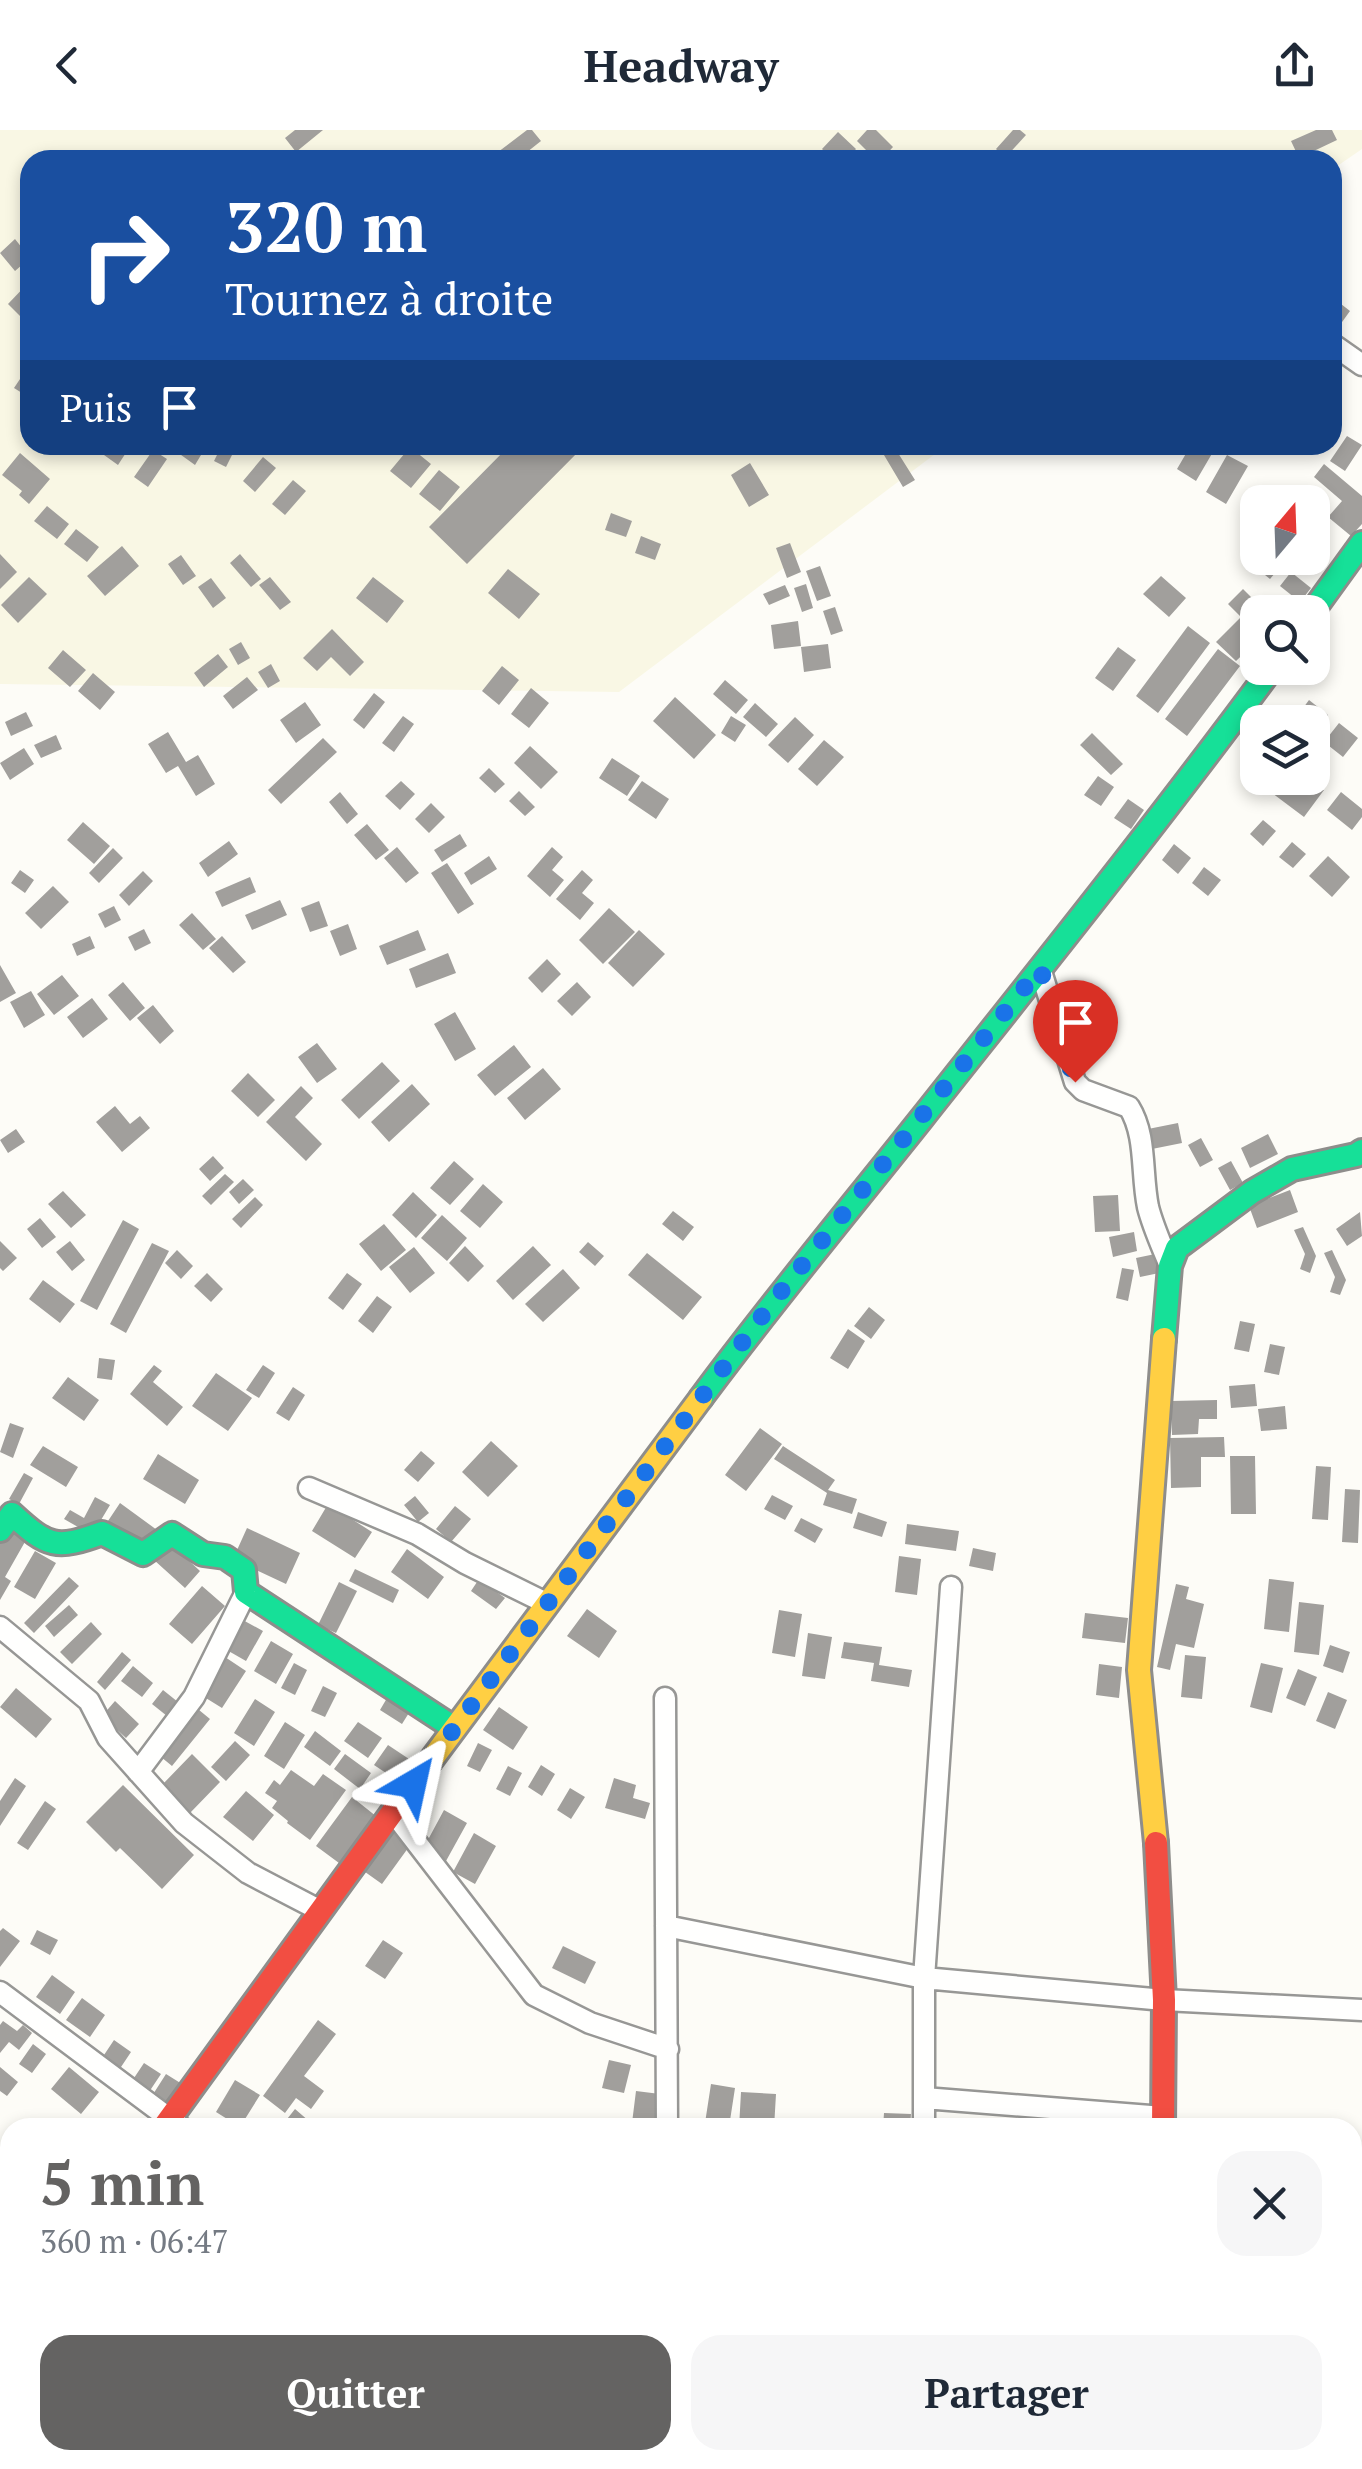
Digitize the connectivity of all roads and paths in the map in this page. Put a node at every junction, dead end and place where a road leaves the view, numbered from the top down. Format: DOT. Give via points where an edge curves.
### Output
graph roads {
  1 [pos="1362,544"];
  2 [pos="1324,595"];
  3 [pos="1259,685"];
  4 [pos="1040,968"];
  5 [pos="1362,1151"];
  6 [pos="1170,1266"];
  7 [pos="309,1488"];
  8 [pos="0,1530"];
  9 [pos="951,1586"];
  10 [pos="246,1592"];
  11 [pos="548,1604"];
  12 [pos="0,1628"];
  13 [pos="665,1698"];
  14 [pos="454,1728"];
  15 [pos="138,1772"];
  16 [pos="393,1812"];
  17 [pos="320,1910"];
  18 [pos="666,1926"];
  19 [pos="924,1978"];
  20 [pos="0,1992"];
  21 [pos="1164,2000"];
  22 [pos="1362,2010"];
  23 [pos="668,2049"];
  24 [pos="924,2098"];
  25 [pos="163,2118"];
  26 [pos="177,2118"];
  27 [pos="667,2118"];
  28 [pos="924,2118"];
  29 [pos="1123,2118"];
  30 [pos="1163,2118"];
  1 -- 2 [label="main road"];
  3 -- 4 [label="main road"];
  4 -- 6 [label="street" via="1075,1082 1129,1106 1136,1118 1148,1205"];
  4 -- 11 [label="main road" via="768,1308"];
  5 -- 6 [label="main road" via="1292,1169 1252,1192 1176,1248"];
  6 -- 21 [label="main road" via="1139,1670"];
  7 -- 11 [label="street" via="417,1534"];
  8 -- 10 [label="main road" via="12,1514 42,1542 64,1546 102,1533 143,1554 172,1534 244,1570"];
  9 -- 19 [label="street"];
  10 -- 14 [label="main road"];
  10 -- 15 [label="street" via="194,1697"];
  11 -- 14 [label="main road"];
  12 -- 15 [label="street" via="88,1701"];
  13 -- 18 [label="street"];
  14 -- 16 [label="main road"];
  15 -- 17 [label="street" via="184,1824 248,1872"];
  16 -- 17 [label="main road"];
  16 -- 23 [label="street" via="534,1995 590,2023"];
  17 -- 26 [label="main road"];
  18 -- 19 [label="street"];
  18 -- 23 [label="street"];
  19 -- 21 [label="street"];
  19 -- 24 [label="street"];
  20 -- 25 [label="street"];
  21 -- 22 [label="street"];
  21 -- 30 [label="main road"];
  23 -- 27 [label="street"];
  24 -- 28 [label="street"];
  24 -- 29 [label="street"];
}
